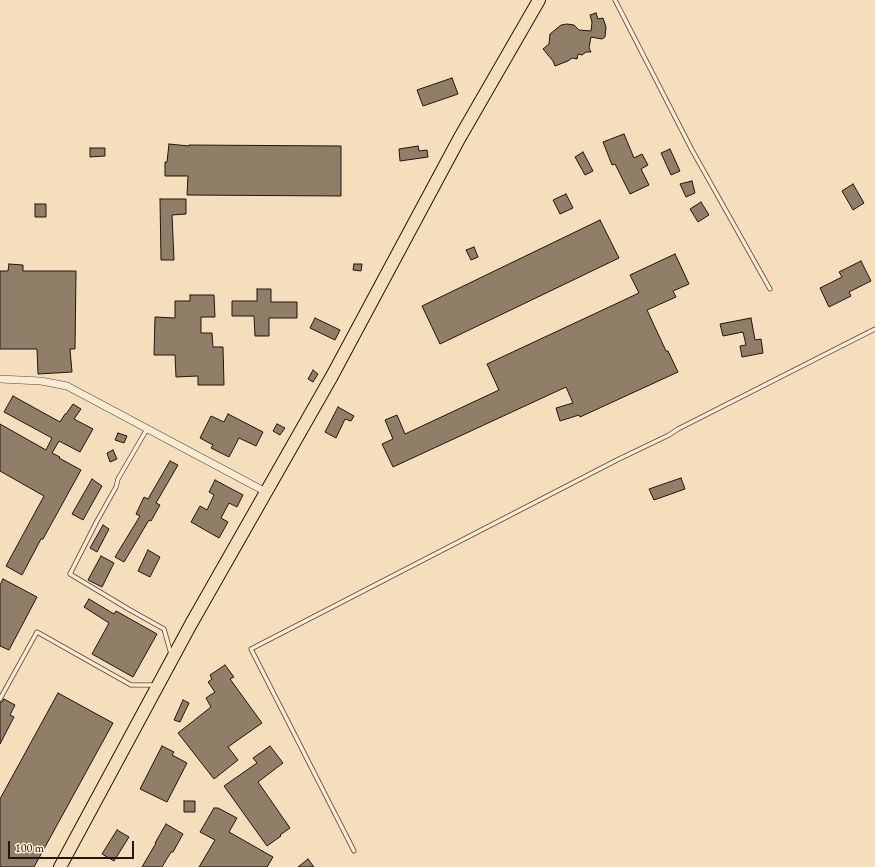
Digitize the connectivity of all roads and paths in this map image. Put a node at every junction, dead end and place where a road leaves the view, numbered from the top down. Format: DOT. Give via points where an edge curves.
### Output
graph roads {
  1 [pos="539,0"];
  2 [pos="615,0"];
  3 [pos="770,289"];
  4 [pos="875,329"];
  5 [pos="0,379"];
  6 [pos="147,429"];
  7 [pos="266,492"];
  8 [pos="172,659"];
  9 [pos="158,685"];
  10 [pos="0,699"];
  11 [pos="354,850"];
  12 [pos="60,867"];
  1 -- 7 [label="main road" via="459,139 332,376"];
  2 -- 3 [label="lane" via="692,150"];
  4 -- 11 [label="lane" via="251,649"];
  5 -- 6 [label="street" via="41,381 67,386"];
  6 -- 7 [label="street"];
  6 -- 8 [label="lane" via="118,479 70,574 164,629"];
  7 -- 8 [label="main road"];
  8 -- 9 [label="main road"];
  9 -- 10 [label="lane" via="131,684 37,632"];
  9 -- 12 [label="main road"];
}
